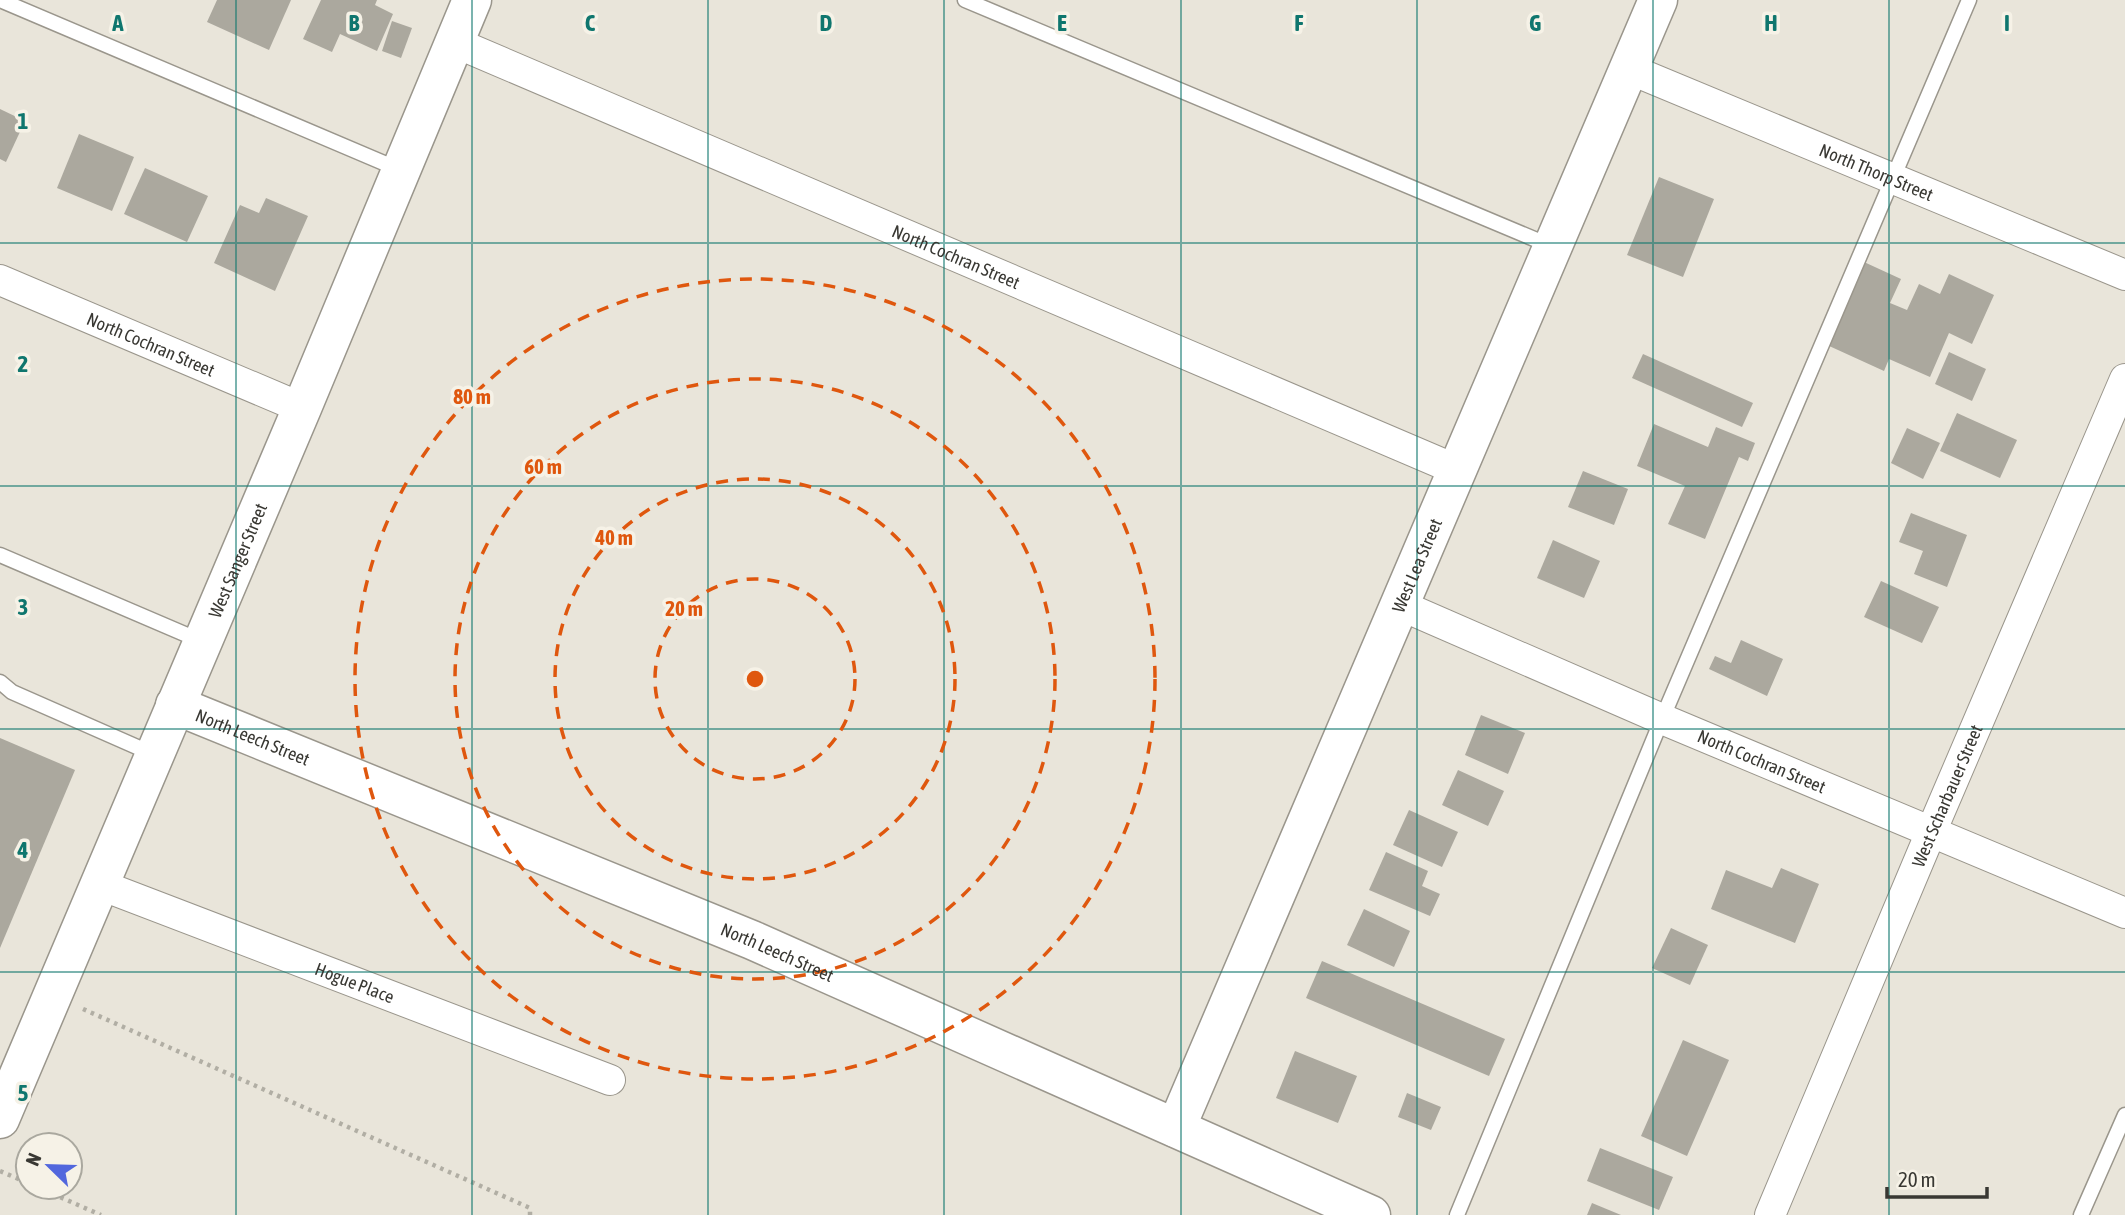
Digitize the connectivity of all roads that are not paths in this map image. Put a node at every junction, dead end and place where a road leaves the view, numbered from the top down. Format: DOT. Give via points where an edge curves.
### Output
graph roads {
  1 [pos="0,0"];
  2 [pos="472,0"];
  3 [pos="965,0"];
  4 [pos="1658,0"];
  5 [pos="1969,0"];
  6 [pos="454,42"];
  7 [pos="1629,69"];
  8 [pos="400,170"];
  9 [pos="1892,178"];
  10 [pos="1552,247"];
  11 [pos="2125,275"];
  12 [pos="0,280"];
  13 [pos="2125,379"];
  14 [pos="302,408"];
  15 [pos="1457,470"];
  16 [pos="0,555"];
  17 [pos="1400,605"];
  18 [pos="202,642"];
  19 [pos="0,682"];
  20 [pos="175,705"];
  21 [pos="1662,719"];
  22 [pos="154,755"];
  23 [pos="1931,832"];
  24 [pos="98,884"];
  25 [pos="2125,913"];
  26 [pos="610,1080"];
  27 [pos="2125,1115"];
  28 [pos="0,1119"];
  29 [pos="1176,1128"];
  30 [pos="1371,1215"];
  31 [pos="1457,1215"];
  32 [pos="1770,1215"];
  33 [pos="2081,1215"];
  1 -- 8 [label="lane"];
  2 -- 6 [label="street, West Sanger Street"];
  3 -- 10 [label="lane"];
  4 -- 7 [label="street, West Lea Street"];
  5 -- 9 [label="lane"];
  6 -- 8 [label="street, West Sanger Street"];
  6 -- 15 [label="street, North Cochran Street"];
  7 -- 9 [label="street, North Thorp Street"];
  7 -- 10 [label="street, West Lea Street"];
  8 -- 14 [label="street, West Sanger Street"];
  9 -- 11 [label="street, North Thorp Street"];
  9 -- 21 [label="lane"];
  10 -- 15 [label="street, West Lea Street"];
  12 -- 14 [label="street, North Cochran Street"];
  13 -- 23 [label="street, West Scharbauer Street"];
  14 -- 18 [label="street, West Sanger Street"];
  15 -- 17 [label="street, West Lea Street"];
  16 -- 18 [label="lane"];
  17 -- 21 [label="street, North Cochran Street"];
  17 -- 29 [label="street, West Lea Street"];
  18 -- 20 [label="street, West Sanger Street"];
  19 -- 22 [label="lane" via="12,692"];
  20 -- 22 [label="street, West Sanger Street"];
  20 -- 29 [label="street, North Leech Street" via="752,940"];
  21 -- 23 [label="street, North Cochran Street"];
  21 -- 31 [label="lane"];
  22 -- 24 [label="street, West Sanger Street"];
  23 -- 25 [label="street, North Cochran Street"];
  23 -- 32 [label="street, West Scharbauer Street"];
  24 -- 26 [label="street, Hogue Place"];
  24 -- 28 [label="street, West Sanger Street"];
  27 -- 33 [label="lane"];
  29 -- 30 [label="street, North Leech Street"];
}
